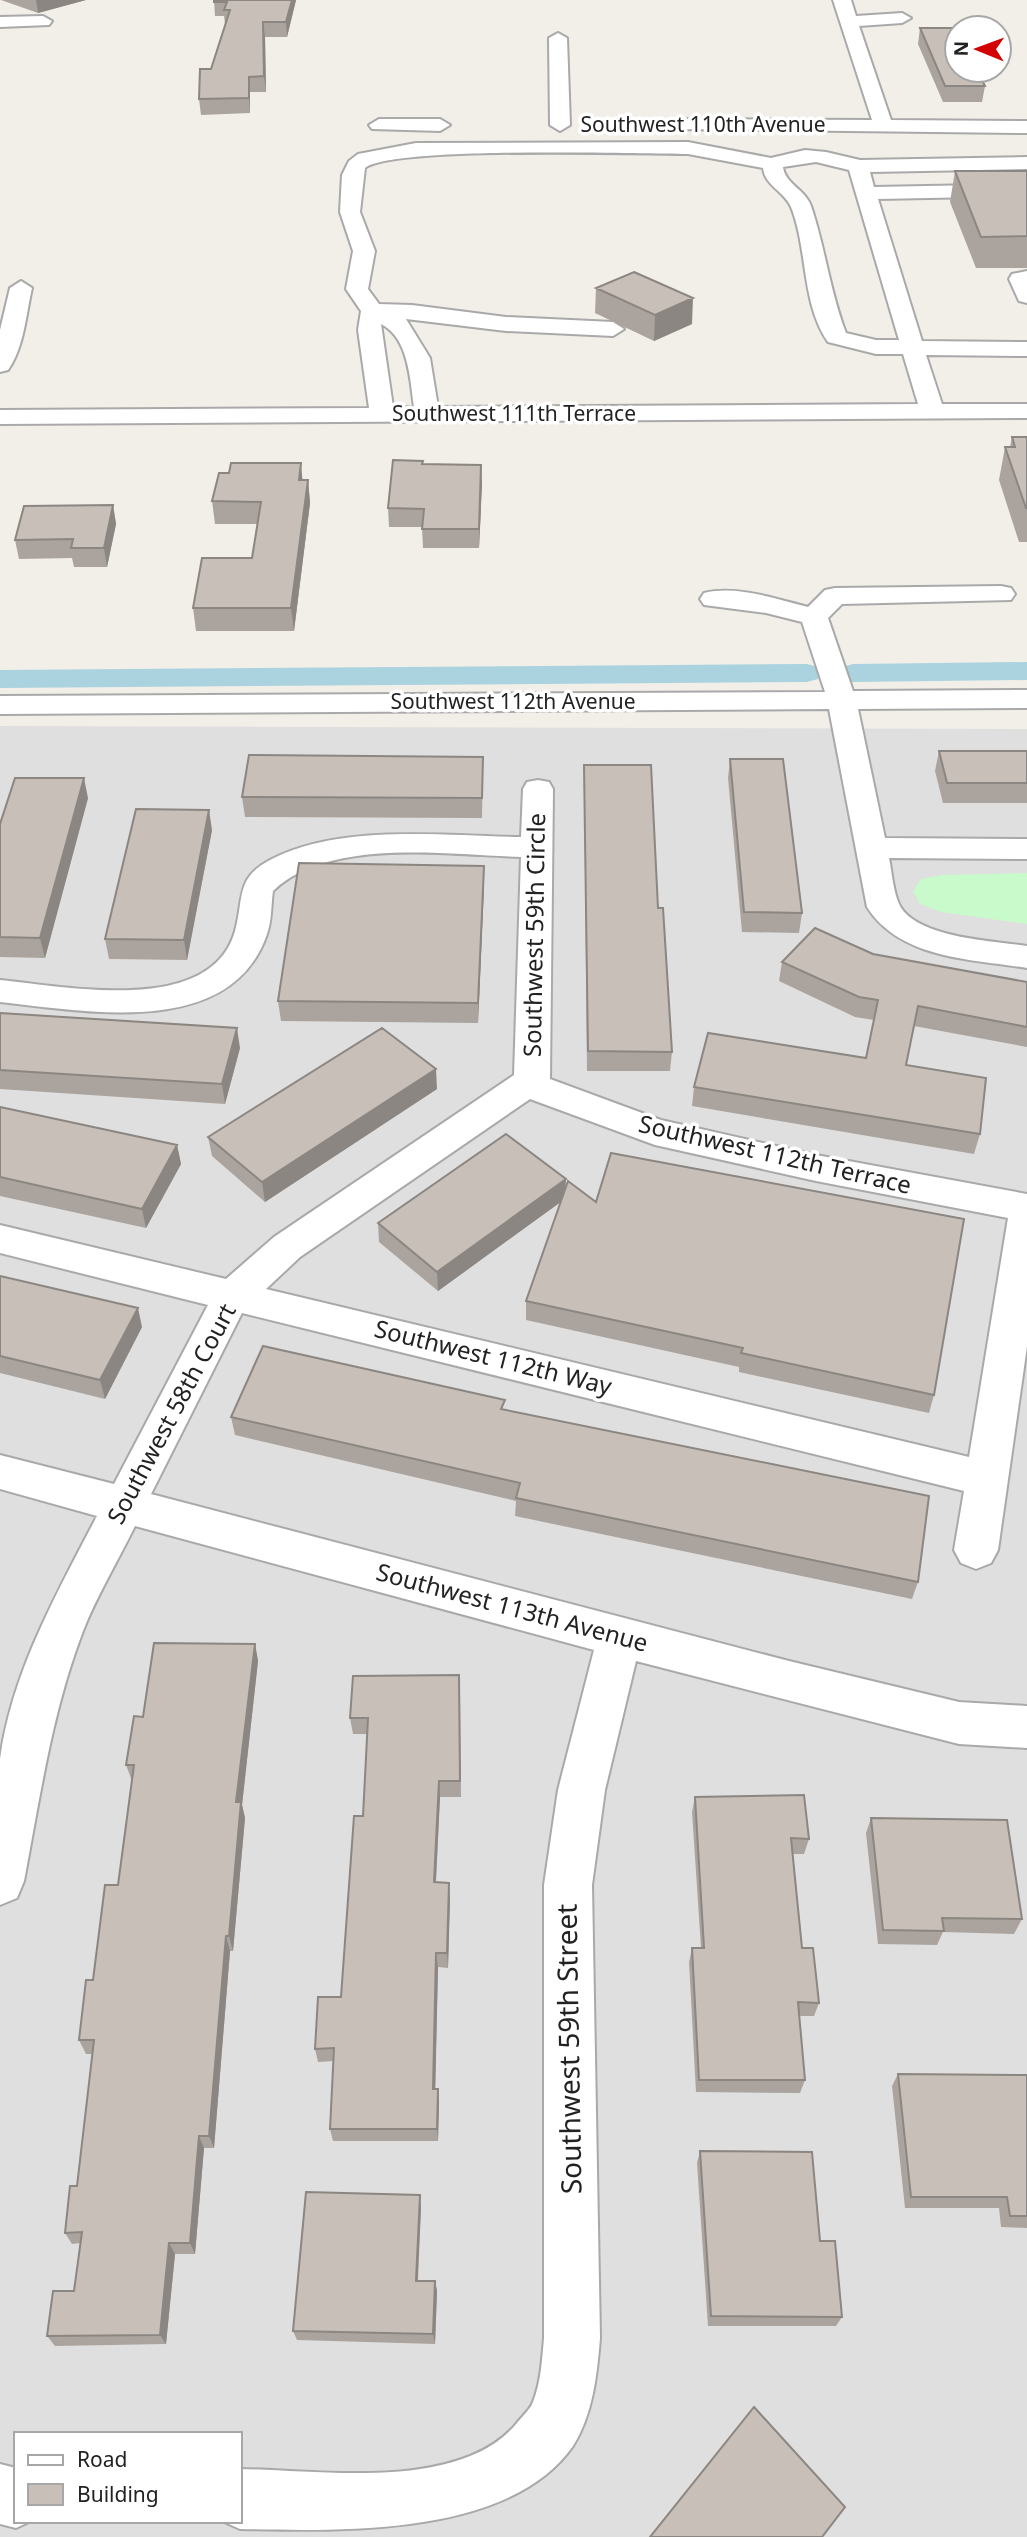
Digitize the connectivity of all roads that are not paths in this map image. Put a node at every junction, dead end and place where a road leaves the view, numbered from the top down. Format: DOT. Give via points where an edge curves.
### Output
graph roads {
  1 [pos="842,0"];
  2 [pos="902,18"];
  3 [pos="43,21"];
  4 [pos="0,22"];
  5 [pos="849,22"];
  6 [pos="558,38"];
  7 [pos="385,124"];
  8 [pos="454,125"];
  9 [pos="560,125"];
  10 [pos="654,125"];
  11 [pos="883,126"];
  12 [pos="1027,127"];
  13 [pos="1027,163"];
  14 [pos="773,164"];
  15 [pos="858,166"];
  16 [pos="1027,190"];
  17 [pos="866,193"];
  18 [pos="1027,278"];
  19 [pos="21,288"];
  20 [pos="1027,296"];
  21 [pos="372,311"];
  22 [pos="506,324"];
  23 [pos="613,329"];
  24 [pos="911,348"];
  25 [pos="1027,349"];
  26 [pos="418,358"];
  27 [pos="0,365"];
  28 [pos="932,411"];
  29 [pos="1027,411"];
  30 [pos="382,415"];
  31 [pos="427,415"];
  32 [pos="0,417"];
  33 [pos="1001,594"];
  34 [pos="714,599"];
  35 [pos="814,617"];
  36 [pos="1027,699"];
  37 [pos="842,700"];
  38 [pos="0,705"];
  39 [pos="538,789"];
  40 [pos="537,847"];
  41 [pos="871,848"];
  42 [pos="1027,849"];
  43 [pos="1027,957"];
  44 [pos="0,991"];
  45 [pos="530,1082"];
  46 [pos="1027,1208"];
  47 [pos="1027,1215"];
  48 [pos="0,1239"];
  49 [pos="231,1297"];
  50 [pos="0,1472"];
  51 [pos="986,1479"];
  52 [pos="123,1505"];
  53 [pos="976,1550"];
  54 [pos="620,1636"];
  55 [pos="1027,1727"];
  56 [pos="0,1881"];
  57 [pos="242,2499"];
  1 -- 5 [label="street"];
  2 -- 5 [label="street"];
  3 -- 4 [label="street"];
  5 -- 11 [label="street"];
  6 -- 9 [label="street"];
  7 -- 8 [label="street"];
  10 -- 11 [label="street, Southwest 110th Avenue"];
  11 -- 12 [label="street, Southwest 110th Avenue"];
  13 -- 15 [label="street"];
  14 -- 15 [label="street" via="811,155"];
  14 -- 21 [label="street" via="680,148 416,149 365,158 352,175 350,212 363,250 357,289"];
  14 -- 24 [label="street" via="774,176 800,203 836,337 876,347"];
  15 -- 17 [label="street"];
  16 -- 17 [label="street"];
  17 -- 24 [label="street"];
  18 -- 20 [label="street" via="1020,279"];
  19 -- 27 [label="street"];
  21 -- 22 [label="street"];
  21 -- 26 [label="street" via="399,324"];
  21 -- 30 [label="street" via="369,330"];
  22 -- 23 [label="street"];
  22 -- 26 [label="street" via="442,340"];
  24 -- 25 [label="street"];
  24 -- 28 [label="street"];
  26 -- 31 [label="street"];
  28 -- 29 [label="street, Southwest 111th Terrace"];
  28 -- 31 [label="street, Southwest 111th Terrace"];
  30 -- 31 [label="street, Southwest 111th Terrace"];
  30 -- 32 [label="street, Southwest 111th Terrace"];
  33 -- 35 [label="street" via="835,596"];
  34 -- 35 [label="street"];
  35 -- 37 [label="street"];
  36 -- 37 [label="street, Southwest 112th Avenue"];
  37 -- 38 [label="street, Southwest 112th Avenue"];
  37 -- 41 [label="street"];
  39 -- 40 [label="street, Southwest 59th Circle"];
  40 -- 44 [label="street" via="363,846 318,852 280,867 257,888 250,936 229,972 186,995 142,1003"];
  40 -- 45 [label="street, Southwest 59th Circle"];
  41 -- 42 [label="street"];
  41 -- 43 [label="street" via="883,907 890,920 906,932"];
  45 -- 46 [label="street, Southwest 112th Terrace" via="655,1132"];
  45 -- 49 [label="street, Southwest 58th Court" via="287,1247"];
  47 -- 51 [label="street"];
  48 -- 49 [label="street, Southwest 112th Way"];
  49 -- 51 [label="street, Southwest 112th Way" via="317,1314"];
  49 -- 52 [label="street, Southwest 58th Court"];
  50 -- 52 [label="street, Southwest 113th Avenue"];
  51 -- 53 [label="street"];
  52 -- 54 [label="street, Southwest 113th Avenue"];
  52 -- 56 [label="street, Southwest 58th Court" via="44,1672"];
  54 -- 55 [label="street, Southwest 113th Avenue" via="959,1724"];
  54 -- 57 [label="street, Southwest 59th Street" via="582,1786 568,1885 572,2338 566,2387 551,2427 494,2480 460,2493 413,2500"];
}
